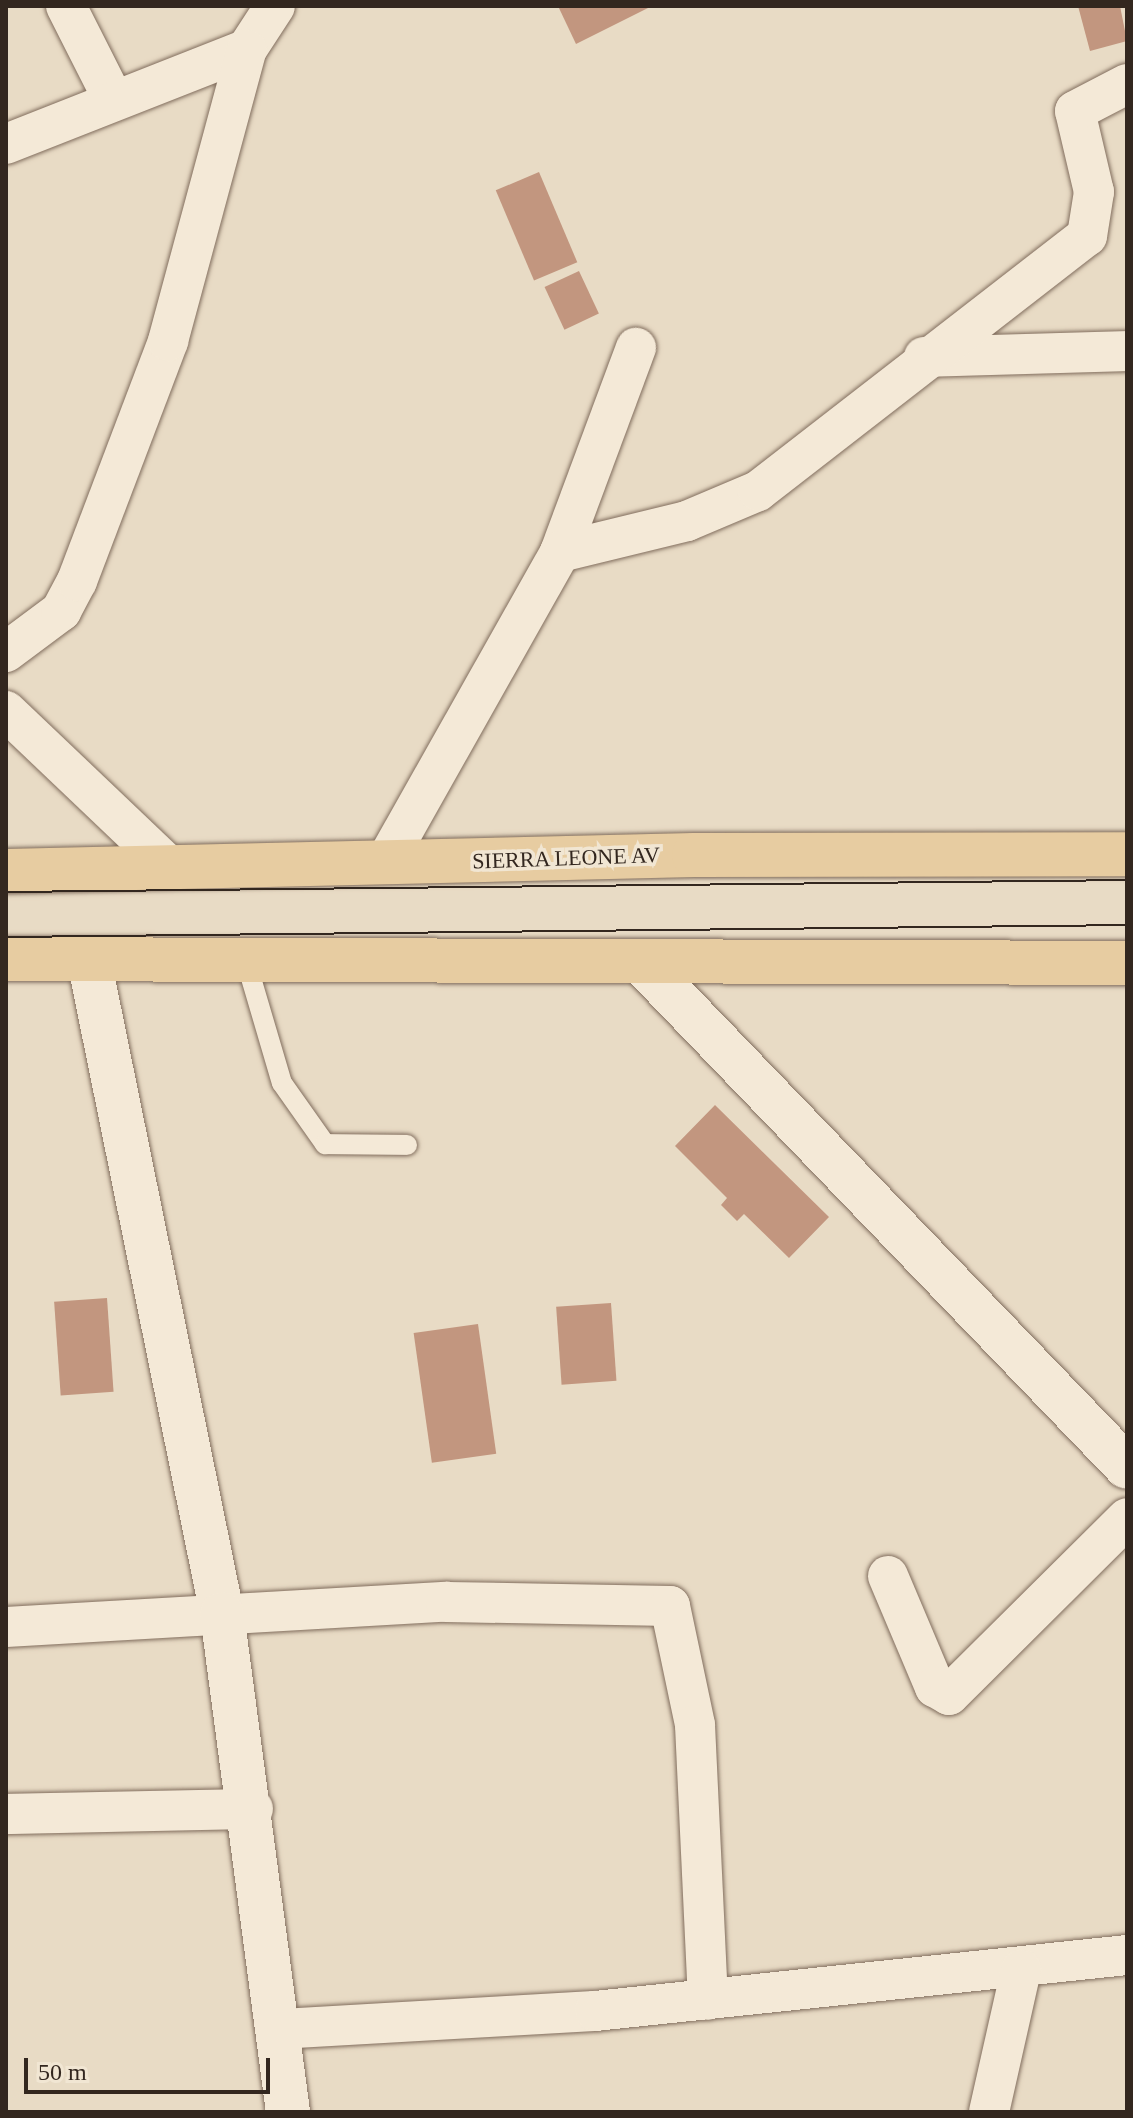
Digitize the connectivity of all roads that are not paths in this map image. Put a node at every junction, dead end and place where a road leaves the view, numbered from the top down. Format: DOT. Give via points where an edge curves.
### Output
graph roads {
  1 [pos="66,6"];
  2 [pos="275,6"];
  3 [pos="247,49"];
  4 [pos="1127,84"];
  5 [pos="113,99"];
  6 [pos="6,144"];
  7 [pos="636,348"];
  8 [pos="1127,351"];
  9 [pos="924,357"];
  10 [pos="560,552"];
  11 [pos="6,652"];
  12 [pos="6,711"];
  13 [pos="1127,854"];
  14 [pos="385,863"];
  15 [pos="171,868"];
  16 [pos="6,871"];
  17 [pos="6,959"];
  18 [pos="89,960"];
  19 [pos="246,961"];
  20 [pos="642,963"];
  21 [pos="1127,963"];
  22 [pos="407,1145"];
  23 [pos="1127,1467"];
  24 [pos="1127,1518"];
  25 [pos="888,1576"];
  26 [pos="222,1614"];
  27 [pos="6,1627"];
  28 [pos="253,1809"];
  29 [pos="6,1814"];
  30 [pos="1127,1955"];
  31 [pos="1021,1970"];
  32 [pos="708,2000"];
  33 [pos="280,2029"];
  34 [pos="288,2112"];
  35 [pos="989,2112"];
  1 -- 5 [label="street"];
  2 -- 3 [label="street"];
  3 -- 5 [label="street"];
  3 -- 11 [label="street" via="168,341 77,581 61,611"];
  4 -- 9 [label="street" via="1075,111 1094,192 1087,236"];
  5 -- 6 [label="street"];
  7 -- 10 [label="street"];
  8 -- 9 [label="street"];
  9 -- 10 [label="street" via="758,491 687,521"];
  10 -- 14 [label="street"];
  12 -- 15 [label="street"];
  13 -- 14 [label="main road, SIERRA LEONE AV"];
  14 -- 15 [label="main road, SIERRA LEONE AV"];
  15 -- 16 [label="main road, SIERRA LEONE AV"];
  17 -- 18 [label="main road"];
  18 -- 19 [label="main road"];
  18 -- 26 [label="street"];
  19 -- 20 [label="main road"];
  19 -- 22 [label="lane" via="282,1083 325,1144"];
  20 -- 21 [label="main road"];
  20 -- 23 [label="street"];
  24 -- 25 [label="street" via="949,1695 935,1687"];
  26 -- 27 [label="street"];
  26 -- 28 [label="street"];
  26 -- 32 [label="street" via="446,1602 670,1606 695,1725"];
  28 -- 29 [label="street"];
  28 -- 33 [label="street"];
  30 -- 31 [label="street"];
  31 -- 32 [label="street"];
  31 -- 35 [label="street"];
  32 -- 33 [label="street"];
  33 -- 34 [label="street"];
}
